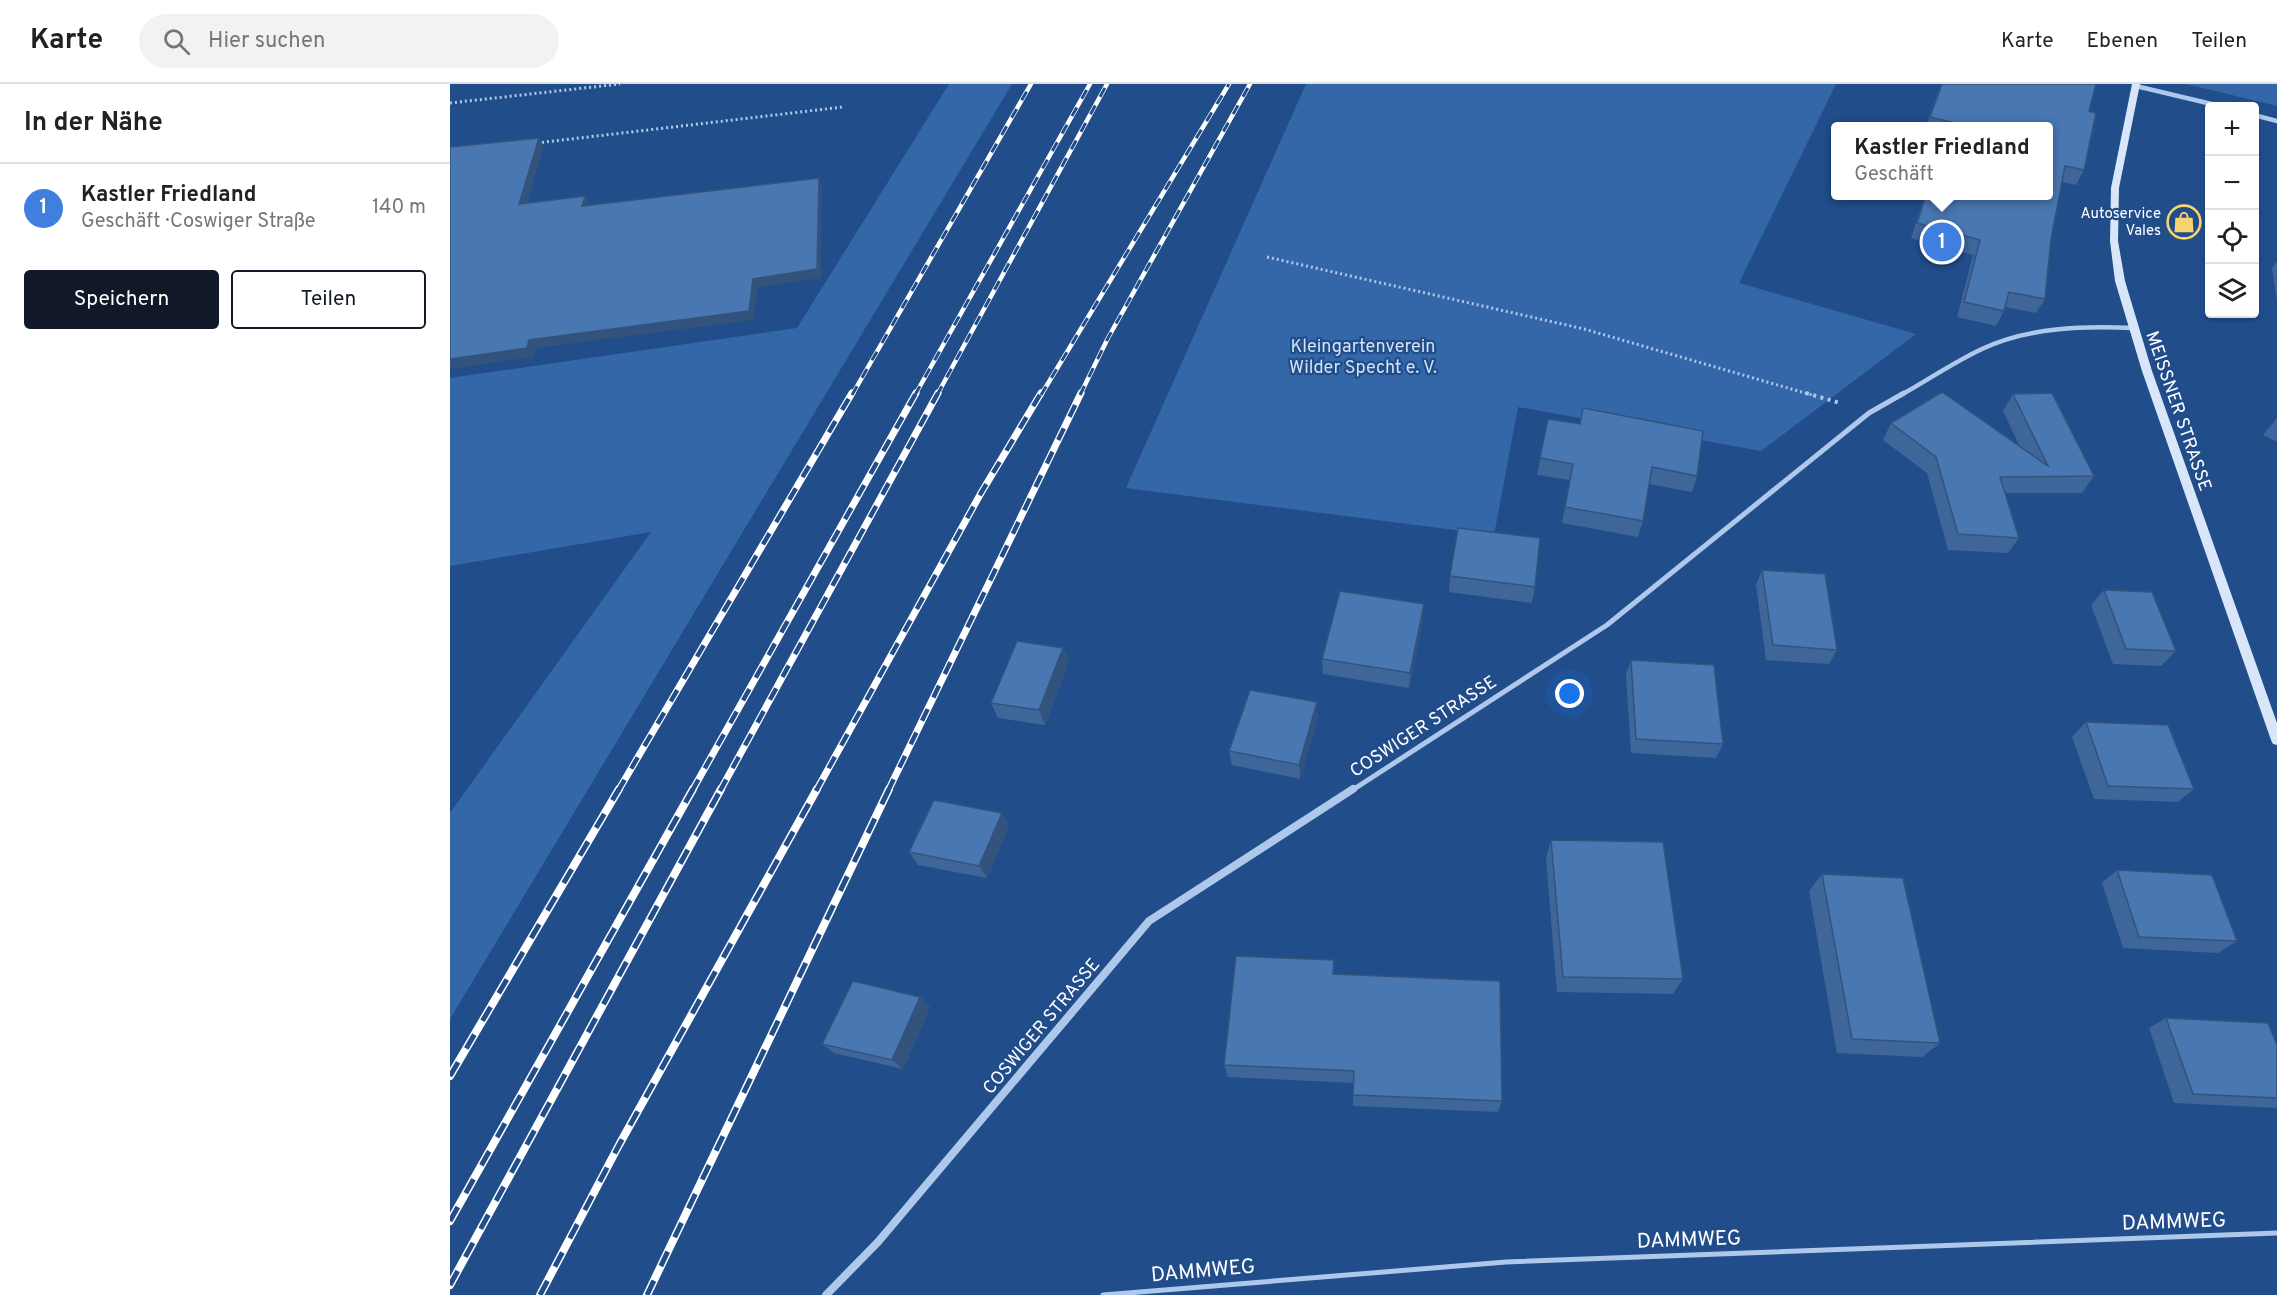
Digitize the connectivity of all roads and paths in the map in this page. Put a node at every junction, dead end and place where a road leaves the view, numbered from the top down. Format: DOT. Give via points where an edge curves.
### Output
graph roads {
  1 [pos="620,84"];
  2 [pos="2136,85"];
  3 [pos="2205,102"];
  4 [pos="450,103"];
  5 [pos="843,107"];
  6 [pos="2259,116"];
  7 [pos="2277,121"];
  8 [pos="527,144"];
  9 [pos="1267,257"];
  10 [pos="2133,328"];
  11 [pos="1869,412"];
  12 [pos="2277,740"];
  13 [pos="2277,1233"];
  14 [pos="826,1295"];
  15 [pos="1103,1295"];
  1 -- 4 [label="path"];
  2 -- 3 [label="street"];
  2 -- 10 [label="main road, MEISSNER STRASSE" via="2115,188 2114,241"];
  5 -- 8 [label="path"];
  6 -- 7 [label="street"];
  9 -- 11 [label="path" via="1584,329"];
  10 -- 11 [label="street, COSWIGER STRASSE" via="2090,326 2030,334 1992,345"];
  10 -- 12 [label="main road, MEISSNER STRASSE"];
  11 -- 14 [label="street, COSWIGER STRASSE" via="1607,625 1149,921 878,1242"];
  13 -- 15 [label="lane, DAMMWEG" via="1506,1262"];
}
